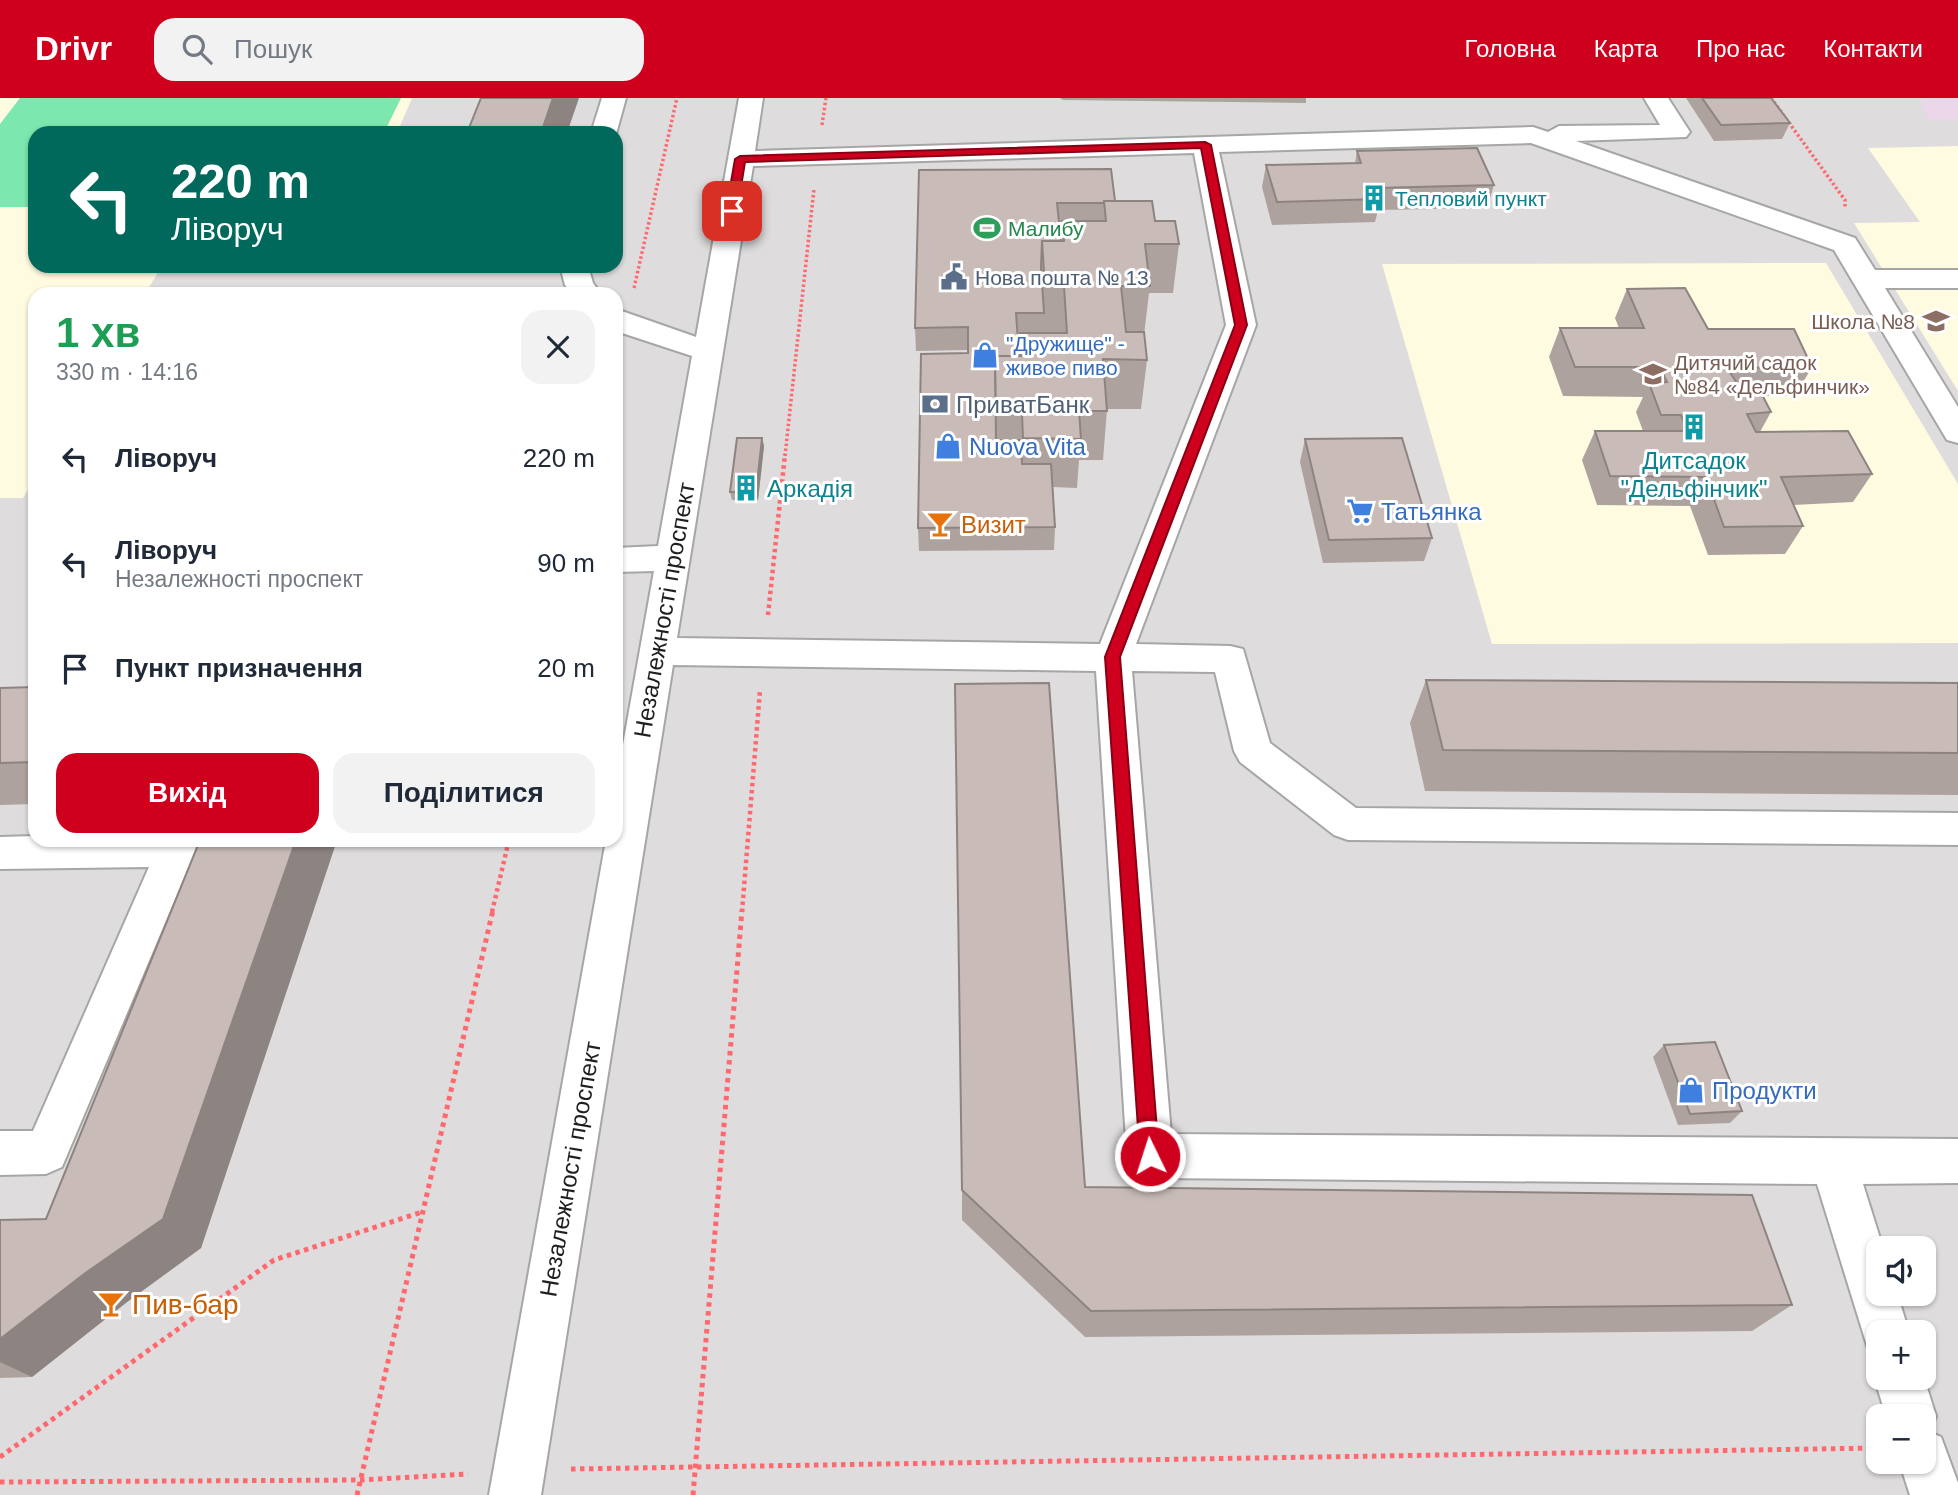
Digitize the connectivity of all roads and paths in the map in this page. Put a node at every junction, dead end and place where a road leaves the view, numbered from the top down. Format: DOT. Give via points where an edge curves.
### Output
graph roads {
  1 [pos="614,98"];
  2 [pos="677,98"];
  3 [pos="751,98"];
  4 [pos="826,98"];
  5 [pos="1656,98"];
  6 [pos="1771,98"];
  7 [pos="606,126"];
  8 [pos="1532,135"];
  9 [pos="1205,145"];
  10 [pos="818,157"];
  11 [pos="740,159"];
  12 [pos="1845,244"];
  13 [pos="1867,279"];
  14 [pos="1958,279"];
  15 [pos="623,314"];
  16 [pos="623,323"];
  17 [pos="708,351"];
  18 [pos="1958,433"];
  19 [pos="673,558"];
  20 [pos="623,560"];
  21 [pos="657,651"];
  22 [pos="764,652"];
  23 [pos="1113,657"];
  24 [pos="1958,829"];
  25 [pos="134,847"];
  26 [pos="177,847"];
  27 [pos="507,847"];
  28 [pos="0,853"];
  29 [pos="0,1153"];
  30 [pos="1958,1161"];
  31 [pos="1833,1162"];
  32 [pos="422,1212"];
  33 [pos="1881,1320"];
  34 [pos="1866,1448"];
  35 [pos="0,1457"];
  36 [pos="695,1465"];
  37 [pos="1929,1474"];
  38 [pos="360,1480"];
  39 [pos="0,1482"];
  40 [pos="517,1483"];
  41 [pos="356,1495"];
  42 [pos="693,1495"];
  43 [pos="1936,1495"];
  1 -- 7 [label="street"];
  2 -- 15 [label="path"];
  3 -- 11 [label="street, Незалежності проспект"];
  4 -- 10 [label="path"];
  5 -- 8 [label="street" via="1677,132"];
  6 -- 12 [label="path" via="1844,200"];
  8 -- 9 [label="street"];
  8 -- 12 [label="street"];
  9 -- 10 [label="street"];
  9 -- 23 [label="street" via="1241,325"];
  10 -- 11 [label="street"];
  10 -- 22 [label="path"];
  11 -- 17 [label="street, Незалежності проспект"];
  12 -- 13 [label="street"];
  13 -- 14 [label="street"];
  13 -- 18 [label="street"];
  16 -- 17 [label="street"];
  17 -- 19 [label="street, Незалежності проспект"];
  19 -- 20 [label="street"];
  19 -- 21 [label="street, Незалежності проспект"];
  21 -- 22 [label="street"];
  21 -- 40 [label="street, Незалежності проспект"];
  22 -- 23 [label="street"];
  22 -- 36 [label="path"];
  23 -- 24 [label="street" via="1230,659 1253,751 1348,824"];
  23 -- 31 [label="street" via="1150,1156"];
  25 -- 28 [label="street"];
  26 -- 29 [label="street" via="47,1152"];
  27 -- 32 [label="path"];
  30 -- 31 [label="street"];
  31 -- 33 [label="street"];
  32 -- 35 [label="path" via="274,1260"];
  32 -- 38 [label="path"];
  34 -- 36 [label="path"];
  36 -- 40 [label="path"];
  36 -- 42 [label="path"];
  37 -- 43 [label="street"];
  38 -- 39 [label="path"];
  38 -- 40 [label="path"];
  38 -- 41 [label="path"];
}
